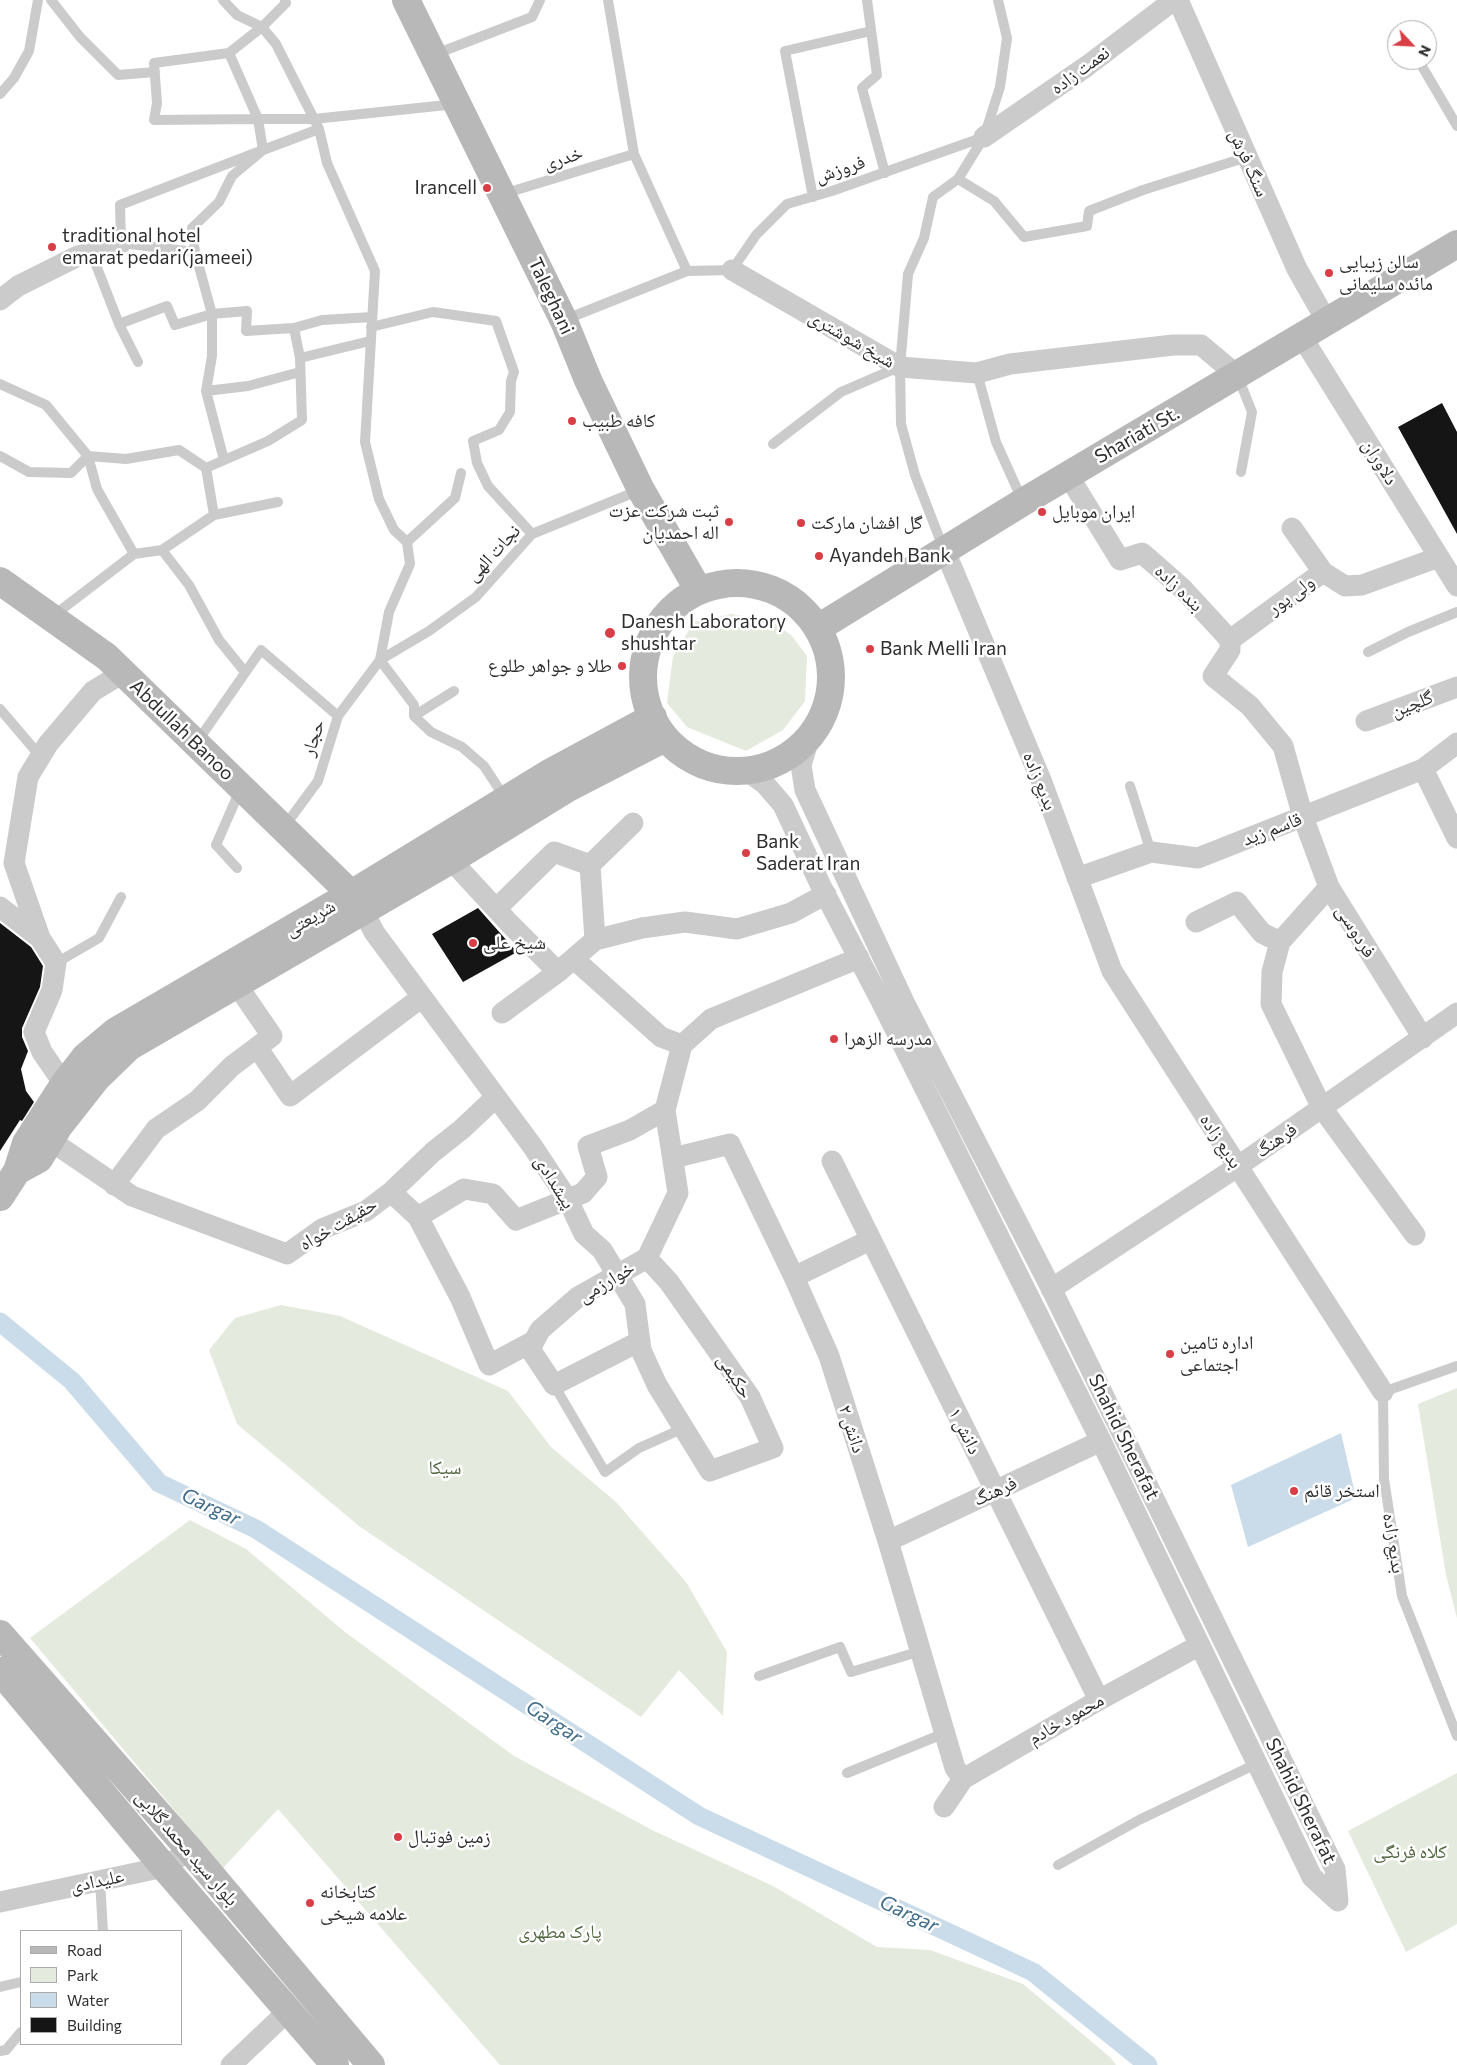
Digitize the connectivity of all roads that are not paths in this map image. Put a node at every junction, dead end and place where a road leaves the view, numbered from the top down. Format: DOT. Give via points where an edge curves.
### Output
graph roads {
  1 [pos="38,0"];
  2 [pos="51,0"];
  3 [pos="223,0"];
  4 [pos="285,0"];
  5 [pos="406,0"];
  6 [pos="540,0"];
  7 [pos="608,0"];
  8 [pos="866,0"];
  9 [pos="998,0"];
  10 [pos="1174,0"];
  11 [pos="1178,0"];
  12 [pos="262,27"];
  13 [pos="871,31"];
  14 [pos="229,53"];
  15 [pos="433,55"];
  16 [pos="1424,70"];
  17 [pos="155,72"];
  18 [pos="0,94"];
  19 [pos="457,104"];
  20 [pos="258,119"];
  21 [pos="314,119"];
  22 [pos="1457,126"];
  23 [pos="319,129"];
  24 [pos="984,138"];
  25 [pos="263,150"];
  26 [pos="634,154"];
  27 [pos="1247,158"];
  28 [pos="885,173"];
  29 [pos="958,179"];
  30 [pos="502,195"];
  31 [pos="813,197"];
  32 [pos="121,243"];
  33 [pos="1457,244"];
  34 [pos="91,252"];
  35 [pos="195,252"];
  36 [pos="732,270"];
  37 [pos="687,271"];
  38 [pos="0,300"];
  39 [pos="212,314"];
  40 [pos="564,321"];
  41 [pos="371,322"];
  42 [pos="1327,322"];
  43 [pos="119,324"];
  44 [pos="294,328"];
  45 [pos="1302,338"];
  46 [pos="370,342"];
  47 [pos="300,358"];
  48 [pos="138,362"];
  49 [pos="900,367"];
  50 [pos="300,372"];
  51 [pos="978,373"];
  52 [pos="1238,376"];
  53 [pos="0,384"];
  54 [pos="206,390"];
  55 [pos="773,444"];
  56 [pos="0,456"];
  57 [pos="88,456"];
  58 [pos="224,460"];
  59 [pos="206,468"];
  60 [pos="1241,472"];
  61 [pos="460,473"];
  62 [pos="1068,475"];
  63 [pos="641,490"];
  64 [pos="278,502"];
  65 [pos="1023,502"];
  66 [pos="214,515"];
  67 [pos="1292,528"];
  68 [pos="532,534"];
  69 [pos="407,542"];
  70 [pos="162,550"];
  71 [pos="945,552"];
  72 [pos="134,554"];
  73 [pos="1439,557"];
  74 [pos="1323,572"];
  75 [pos="0,581"];
  76 [pos="1457,586"];
  77 [pos="699,591"];
  78 [pos="1457,612"];
  79 [pos="52,618"];
  80 [pos="818,628"];
  81 [pos="1230,640"];
  82 [pos="1368,652"];
  83 [pos="380,660"];
  84 [pos="245,672"];
  85 [pos="123,673"];
  86 [pos="1457,687"];
  87 [pos="454,691"];
  88 [pos="0,709"];
  89 [pos="338,716"];
  90 [pos="414,716"];
  91 [pos="1366,721"];
  92 [pos="659,728"];
  93 [pos="809,739"];
  94 [pos="1457,743"];
  95 [pos="196,744"];
  96 [pos="40,756"];
  97 [pos="1423,769"];
  98 [pos="747,771"];
  99 [pos="1130,786"];
  100 [pos="241,788"];
  101 [pos="506,799"];
  102 [pos="1302,817"];
  103 [pos="633,823"];
  104 [pos="283,828"];
  105 [pos="1457,838"];
  106 [pos="1151,852"];
  107 [pos="451,860"];
  108 [pos="590,865"];
  109 [pos="237,868"];
  110 [pos="1077,878"];
  111 [pos="1329,887"];
  112 [pos="826,894"];
  113 [pos="121,897"];
  114 [pos="357,902"];
  115 [pos="0,907"];
  116 [pos="496,909"];
  117 [pos="1196,922"];
  118 [pos="40,938"];
  119 [pos="595,940"];
  120 [pos="1280,942"];
  121 [pos="859,958"];
  122 [pos="56,963"];
  123 [pos="566,966"];
  124 [pos="237,985"];
  125 [pos="422,997"];
  126 [pos="502,1013"];
  127 [pos="1457,1013"];
  128 [pos="1423,1038"];
  129 [pos="682,1044"];
  130 [pos="257,1047"];
  131 [pos="64,1084"];
  132 [pos="494,1098"];
  133 [pos="1322,1108"];
  134 [pos="665,1110"];
  135 [pos="51,1142"];
  136 [pos="673,1158"];
  137 [pos="832,1161"];
  138 [pos="1237,1167"];
  139 [pos="114,1185"];
  140 [pos="7,1187"];
  141 [pos="391,1192"];
  142 [pos="568,1200"];
  143 [pos="418,1217"];
  144 [pos="1415,1236"];
  145 [pos="870,1240"];
  146 [pos="647,1258"];
  147 [pos="616,1274"];
  148 [pos="794,1277"];
  149 [pos="1051,1289"];
  150 [pos="534,1341"];
  151 [pos="640,1341"];
  152 [pos="1457,1366"];
  153 [pos="554,1385"];
  154 [pos="1383,1392"];
  155 [pos="684,1428"];
  156 [pos="1101,1441"];
  157 [pos="710,1471"];
  158 [pos="995,1491"];
  159 [pos="888,1540"];
  160 [pos="0,1634"];
  161 [pos="1200,1645"];
  162 [pos="921,1651"];
  163 [pos="0,1671"];
  164 [pos="759,1676"];
  165 [pos="1099,1700"];
  166 [pos="1266,1728"];
  167 [pos="945,1733"];
  168 [pos="1457,1736"];
  169 [pos="1245,1738"];
  170 [pos="1258,1763"];
  171 [pos="847,1773"];
  172 [pos="964,1780"];
  173 [pos="944,1807"];
  174 [pos="190,1850"];
  175 [pos="1058,1865"];
  176 [pos="164,1867"];
  177 [pos="100,1881"];
  178 [pos="0,1902"];
  179 [pos="103,1930"];
  180 [pos="20,1982"];
  181 [pos="0,1987"];
  182 [pos="288,2010"];
  183 [pos="20,2033"];
  184 [pos="0,2052"];
  185 [pos="231,2065"];
  186 [pos="335,2065"];
  187 [pos="371,2065"];
  1 -- 18 [label="lane" via="29,51 14,78"];
  2 -- 17 [label="lane" via="118,75"];
  3 -- 12 [label="lane" via="237,15"];
  4 -- 12 [label="lane" via="286,3"];
  5 -- 15 [label="main road, Taleghani"];
  6 -- 15 [label="lane" via="532,17"];
  7 -- 26 [label="lane"];
  8 -- 13 [label="lane"];
  9 -- 24 [label="lane" via="1007,38 1000,86"];
  10 -- 24 [label="street, نعمت زاده"];
  11 -- 27 [label="street, سنگ فرش"];
  12 -- 14 [label="lane"];
  12 -- 21 [label="lane" via="276,44"];
  13 -- 28 [label="lane" via="877,75 862,88"];
  13 -- 31 [label="lane" via="785,51"];
  14 -- 17 [label="lane" via="154,63"];
  14 -- 20 [label="lane"];
  15 -- 19 [label="main road, Taleghani"];
  16 -- 22 [label="lane"];
  17 -- 20 [label="lane" via="157,103 154,120"];
  19 -- 21 [label="lane"];
  19 -- 30 [label="main road, Taleghani"];
  20 -- 21 [label="lane"];
  20 -- 25 [label="lane"];
  21 -- 23 [label="lane"];
  23 -- 25 [label="lane"];
  23 -- 41 [label="lane" via="326,163 375,272"];
  24 -- 28 [label="lane, فروزش"];
  24 -- 29 [label="lane"];
  25 -- 32 [label="lane" via="120,205"];
  25 -- 35 [label="lane" via="232,176 219,202 192,228"];
  26 -- 30 [label="lane, خدری"];
  26 -- 37 [label="lane"];
  27 -- 29 [label="lane" via="1143,190 1089,211 1087,226 1024,237 994,201"];
  27 -- 42 [label="street, سنگ فرش" via="1297,269"];
  28 -- 31 [label="lane, فروزش"];
  29 -- 49 [label="lane" via="933,197 924,238 908,274"];
  30 -- 40 [label="main road, Taleghani"];
  31 -- 36 [label="lane, فروزش" via="787,204 756,235"];
  32 -- 34 [label="street"];
  32 -- 35 [label="lane"];
  33 -- 42 [label="main road, Shariati St."];
  34 -- 38 [label="street" via="18,286"];
  34 -- 43 [label="lane"];
  35 -- 39 [label="lane"];
  36 -- 37 [label="lane"];
  36 -- 49 [label="street, شیخ شوشتری"];
  37 -- 40 [label="lane"];
  39 -- 43 [label="lane" via="175,325 168,306"];
  39 -- 44 [label="lane" via="247,312 246,331"];
  39 -- 54 [label="lane" via="212,356"];
  40 -- 63 [label="main road, Taleghani" via="588,380"];
  41 -- 44 [label="lane" via="322,320"];
  41 -- 46 [label="lane"];
  41 -- 68 [label="lane" via="433,312 496,321 514,372 510,412 499,430 473,441 477,464 488,486"];
  42 -- 45 [label="main road, Shariati St."];
  43 -- 48 [label="lane"];
  44 -- 47 [label="lane"];
  45 -- 52 [label="main road, Shariati St."];
  45 -- 73 [label="street, دلاوران"];
  46 -- 47 [label="lane"];
  46 -- 69 [label="lane" via="366,442 379,499 394,530"];
  47 -- 50 [label="lane"];
  49 -- 51 [label="street, شیخ شوشتری"];
  49 -- 55 [label="lane" via="841,392"];
  49 -- 71 [label="lane" via="901,424 915,475"];
  50 -- 54 [label="lane" via="248,386"];
  50 -- 58 [label="lane" via="302,420 268,441"];
  51 -- 52 [label="street, شیخ شوشتری" via="1010,364 1173,345 1201,345"];
  51 -- 65 [label="lane" via="996,442"];
  52 -- 60 [label="lane" via="1252,412"];
  52 -- 62 [label="main road, Shariati St."];
  53 -- 57 [label="lane" via="46,405"];
  54 -- 58 [label="lane"];
  56 -- 57 [label="lane" via="29,472 71,473"];
  57 -- 59 [label="lane" via="126,459 179,450"];
  57 -- 72 [label="lane" via="97,490"];
  58 -- 59 [label="lane"];
  59 -- 66 [label="lane"];
  61 -- 69 [label="lane" via="455,498"];
  62 -- 65 [label="main road, Shariati St."];
  62 -- 81 [label="street, بنده زاده" via="1120,560 1142,553"];
  63 -- 68 [label="lane, نجات الهی"];
  63 -- 77 [label="main road, Taleghani"];
  64 -- 66 [label="lane"];
  65 -- 71 [label="main road, Shariati St."];
  66 -- 70 [label="lane"];
  67 -- 74 [label="street"];
  68 -- 83 [label="lane, نجات الهی" via="476,597 429,631"];
  69 -- 83 [label="lane" via="410,564 389,612"];
  70 -- 72 [label="lane"];
  70 -- 84 [label="lane" via="189,585 219,640"];
  71 -- 80 [label="main road, Shariati St."];
  71 -- 110 [label="street, بدیع زاده" via="1041,780"];
  72 -- 79 [label="lane"];
  73 -- 74 [label="street, ولی پور" via="1362,585 1345,586"];
  73 -- 76 [label="street, دلاوران"];
  74 -- 81 [label="street, ولی پور"];
  75 -- 79 [label="main road, Abdullah Banoo"];
  77 -- 80 [label="main road" via="725,583 761,586 778,592 801,607"];
  77 -- 92 [label="main road" via="672,609 653,635 644,667 645,699"];
  78 -- 82 [label="lane"];
  79 -- 85 [label="main road, Abdullah Banoo" via="107,657"];
  80 -- 93 [label="main road" via="829,655 831,685 824,713"];
  81 -- 102 [label="street, فردوسی" via="1230,650 1213,676 1250,706 1283,746"];
  83 -- 89 [label="lane, حجار"];
  83 -- 90 [label="lane" via="414,705"];
  84 -- 89 [label="lane" via="261,650"];
  84 -- 95 [label="lane"];
  85 -- 95 [label="main road, Abdullah Banoo"];
  85 -- 96 [label="street" via="93,691"];
  86 -- 91 [label="street, گلچین"];
  87 -- 90 [label="lane"];
  88 -- 96 [label="lane"];
  89 -- 104 [label="lane, حجار" via="318,781"];
  90 -- 101 [label="lane" via="430,732 462,747 484,766"];
  92 -- 98 [label="main road" via="682,754 713,769"];
  92 -- 101 [label="main road, شریعتی"];
  92 -- 107 [label="main road, شریعتی"];
  93 -- 98 [label="main road" via="781,761"];
  93 -- 149 [label="street, Shahid Sherafat" via="801,765 805,790 904,1002"];
  94 -- 97 [label="street, قاسم زید"];
  95 -- 100 [label="main road, Abdullah Banoo"];
  96 -- 118 [label="street" via="28,776 14,863"];
  97 -- 102 [label="street, قاسم زید"];
  97 -- 105 [label="street"];
  98 -- 112 [label="street, Shahid Sherafat" via="765,784 783,805"];
  99 -- 106 [label="lane"];
  100 -- 104 [label="main road, Abdullah Banoo"];
  100 -- 109 [label="lane" via="216,845"];
  101 -- 114 [label="main road, شریعتی"];
  102 -- 106 [label="street, قاسم زید" via="1198,858"];
  102 -- 111 [label="street, فردوسی"];
  103 -- 108 [label="street"];
  104 -- 114 [label="main road, Abdullah Banoo"];
  106 -- 110 [label="street, قاسم زید"];
  107 -- 114 [label="main road, شریعتی"];
  107 -- 116 [label="street"];
  108 -- 116 [label="street" via="554,852"];
  108 -- 119 [label="street"];
  110 -- 138 [label="street, بدیع زاده" via="1112,971"];
  111 -- 120 [label="street"];
  111 -- 128 [label="street, فردوسی"];
  112 -- 119 [label="street" via="791,913 737,929 685,922 642,928"];
  112 -- 121 [label="street, Shahid Sherafat"];
  113 -- 122 [label="lane" via="99,938"];
  114 -- 124 [label="main road, شریعتی"];
  114 -- 125 [label="street, پیشدادی" via="374,932"];
  114 -- 131 [label="main road, شریعتی" via="116,1031 85,1057"];
  115 -- 118 [label="street"];
  116 -- 123 [label="street"];
  117 -- 120 [label="street" via="1236,902 1262,933"];
  118 -- 122 [label="street"];
  119 -- 123 [label="street"];
  120 -- 133 [label="street" via="1272,972 1271,1004"];
  121 -- 129 [label="street" via="711,1020"];
  121 -- 156 [label="street, Shahid Sherafat"];
  122 -- 131 [label="street" via="52,990 34,1032 42,1052"];
  123 -- 126 [label="street"];
  123 -- 129 [label="street" via="661,1037"];
  124 -- 130 [label="street" via="272,1036"];
  124 -- 135 [label="main road, شریعتی" via="129,1047 96,1079 59,1126"];
  125 -- 130 [label="street" via="290,1096"];
  125 -- 132 [label="street, پیشدادی"];
  127 -- 128 [label="street, فرهنگ"];
  128 -- 133 [label="street, فرهنگ"];
  129 -- 134 [label="street"];
  130 -- 139 [label="street" via="232,1066 197,1101 156,1129"];
  131 -- 140 [label="main road, شریعتی" via="26,1143"];
  132 -- 141 [label="street, حقیقت خواه"];
  132 -- 142 [label="street, پیشدادی" via="533,1147"];
  133 -- 138 [label="street, فرهنگ"];
  133 -- 144 [label="street"];
  134 -- 136 [label="street, خوارزمی"];
  134 -- 142 [label="street" via="630,1130 588,1146 597,1177 583,1193"];
  135 -- 139 [label="street, حقیقت خواه"];
  135 -- 140 [label="main road, شریعتی" via="39,1159"];
  136 -- 146 [label="street, خوارزمی" via="678,1193"];
  136 -- 148 [label="street, دانش ۲" via="730,1144"];
  137 -- 145 [label="street, دانش ۱"];
  138 -- 149 [label="street, فرهنگ"];
  138 -- 154 [label="street, بدیع زاده"];
  139 -- 141 [label="street, حقیقت خواه" via="132,1196 287,1254 322,1229 366,1212"];
  141 -- 143 [label="street"];
  142 -- 143 [label="street" via="516,1220 493,1194 464,1190"];
  142 -- 147 [label="street, پیشدادی" via="584,1234 602,1250"];
  143 -- 150 [label="street" via="460,1296 489,1365"];
  145 -- 148 [label="street"];
  145 -- 158 [label="street, دانش ۱"];
  146 -- 147 [label="street, خوارزمی"];
  146 -- 157 [label="street, حکیمی" via="674,1289 750,1397 773,1448"];
  147 -- 150 [label="street, خوارزمی" via="578,1297 540,1330"];
  147 -- 151 [label="street, پیشدادی" via="635,1304"];
  148 -- 159 [label="street, دانش ۲" via="829,1356"];
  149 -- 166 [label="street, Shahid Sherafat"];
  150 -- 153 [label="street" via="530,1349"];
  151 -- 153 [label="street"];
  151 -- 155 [label="street, پیشدادی" via="657,1384"];
  152 -- 154 [label="lane"];
  153 -- 155 [label="lane" via="605,1472 639,1448"];
  154 -- 168 [label="lane, بدیع زاده" via="1384,1479 1402,1596"];
  155 -- 157 [label="street, پیشدادی"];
  156 -- 158 [label="street, فرهنگ"];
  156 -- 161 [label="street, Shahid Sherafat"];
  158 -- 159 [label="street, فرهنگ"];
  158 -- 165 [label="street, دانش ۱"];
  159 -- 162 [label="street, دانش ۲"];
  160 -- 174 [label="main road, بلوار سید محمد گلابی"];
  161 -- 165 [label="street, محمود خادم"];
  161 -- 169 [label="street, Shahid Sherafat"];
  162 -- 164 [label="lane" via="851,1672 840,1647"];
  162 -- 167 [label="street, دانش ۲"];
  163 -- 176 [label="main road, بلوار سید محمد گلابی"];
  165 -- 172 [label="street, محمود خادم"];
  166 -- 169 [label="street"];
  166 -- 170 [label="street, Shahid Sherafat" via="1335,1869 1338,1901 1312,1877"];
  167 -- 171 [label="lane"];
  167 -- 172 [label="street, دانش ۲" via="955,1768"];
  169 -- 170 [label="street, Shahid Sherafat"];
  170 -- 175 [label="lane" via="1139,1820"];
  172 -- 173 [label="street, محمود خادم"];
  174 -- 176 [label="street, علیدادی"];
  174 -- 187 [label="main road, بلوار سید محمد گلابی"];
  176 -- 177 [label="street, علیدادی"];
  176 -- 182 [label="main road, بلوار سید محمد گلابی"];
  177 -- 178 [label="street, علیدادی"];
  177 -- 179 [label="lane"];
  180 -- 181 [label="lane"];
  182 -- 185 [label="street"];
  182 -- 186 [label="main road, بلوار سید محمد گلابی"];
  183 -- 184 [label="lane" via="6,2050"];
}
